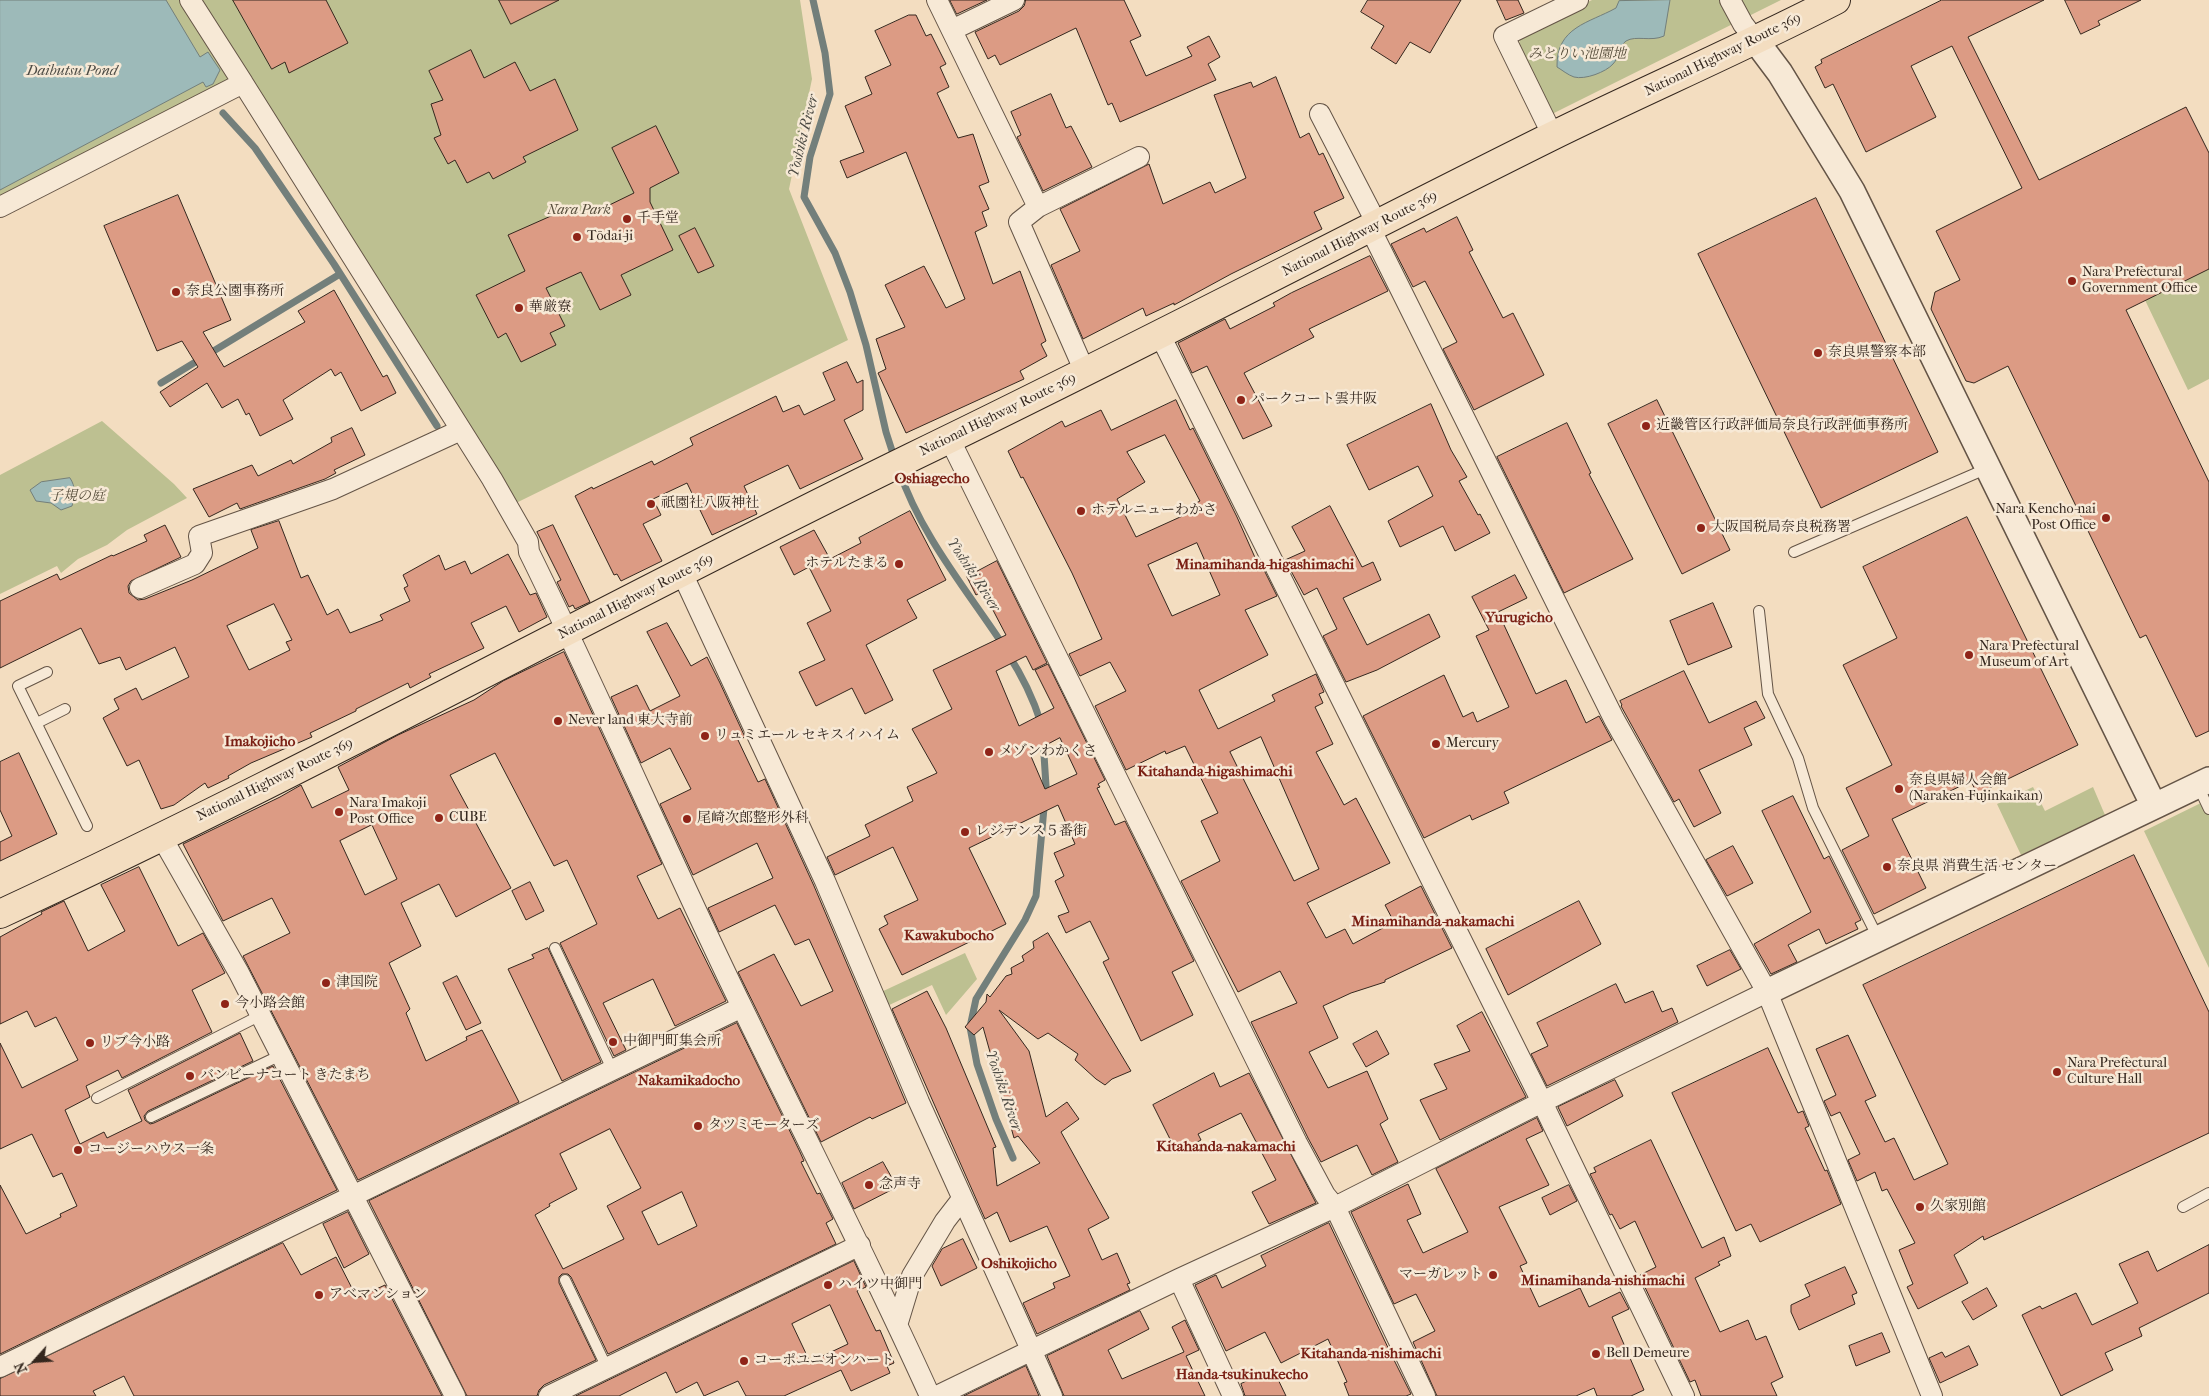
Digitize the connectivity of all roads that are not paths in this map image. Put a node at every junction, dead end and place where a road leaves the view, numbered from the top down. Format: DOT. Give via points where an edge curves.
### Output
graph roads {
  1 [pos="190,0"];
  2 [pos="937,0"];
  3 [pos="1014,0"];
  4 [pos="1578,0"];
  5 [pos="1730,0"];
  6 [pos="1836,0"];
  7 [pos="952,30"];
  8 [pos="1756,41"];
  9 [pos="243,83"];
  10 [pos="1320,114"];
  11 [pos="1553,136"];
  12 [pos="1139,157"];
  13 [pos="0,207"];
  14 [pos="1038,207"];
  15 [pos="1374,226"];
  16 [pos="1160,335"];
  17 [pos="1085,372"];
  18 [pos="461,430"];
  19 [pos="950,440"];
  20 [pos="1988,468"];
  21 [pos="1794,552"];
  22 [pos="682,573"];
  23 [pos="140,588"];
  24 [pos="1759,611"];
  25 [pos="567,631"];
  26 [pos="47,672"];
  27 [pos="65,709"];
  28 [pos="37,723"];
  29 [pos="2203,783"];
  30 [pos="2154,806"];
  31 [pos="2209,809"];
  32 [pos="87,826"];
  33 [pos="161,836"];
  34 [pos="0,914"];
  35 [pos="1878,938"];
  36 [pos="555,948"];
  37 [pos="1767,992"];
  38 [pos="742,1007"];
  39 [pos="261,1015"];
  40 [pos="282,1055"];
  41 [pos="612,1069"];
  42 [pos="97,1098"];
  43 [pos="1542,1102"];
  44 [pos="151,1117"];
  45 [pos="2209,1193"];
  46 [pos="353,1195"];
  47 [pos="962,1199"];
  48 [pos="1335,1207"];
  49 [pos="2183,1207"];
  50 [pos="860,1245"];
  51 [pos="1179,1279"];
  52 [pos="565,1280"];
  53 [pos="898,1322"];
  54 [pos="1032,1351"];
  55 [pos="0,1367"];
  56 [pos="607,1368"];
  57 [pos="455,1396"];
  58 [pos="549,1396"];
  59 [pos="930,1396"];
  60 [pos="937,1396"];
  61 [pos="1052,1396"];
  62 [pos="1232,1396"];
  63 [pos="1425,1396"];
  64 [pos="1684,1396"];
  65 [pos="1932,1396"];
  1 -- 9 [label="street"];
  2 -- 7 [label="street"];
  3 -- 7 [label="street"];
  4 -- 11 [label="street" via="1504,36"];
  5 -- 8 [label="street"];
  6 -- 8 [label="highway, National Highway Route 369"];
  7 -- 14 [label="street"];
  8 -- 11 [label="highway, National Highway Route 369"];
  8 -- 20 [label="street" via="1780,73 1852,191"];
  9 -- 13 [label="street"];
  9 -- 18 [label="street"];
  10 -- 15 [label="street"];
  11 -- 15 [label="highway, National Highway Route 369"];
  12 -- 14 [label="street"];
  14 -- 17 [label="street" via="1019,222"];
  15 -- 16 [label="highway, National Highway Route 369"];
  15 -- 37 [label="street" via="1614,719"];
  16 -- 17 [label="highway, National Highway Route 369"];
  16 -- 43 [label="street"];
  17 -- 19 [label="highway, National Highway Route 369"];
  18 -- 23 [label="street" via="333,489 199,536 202,553 195,564"];
  18 -- 25 [label="street" via="528,542 529,552"];
  19 -- 22 [label="highway, National Highway Route 369"];
  19 -- 48 [label="street" via="1297,1144"];
  20 -- 21 [label="lane"];
  20 -- 30 [label="street"];
  22 -- 25 [label="highway, National Highway Route 369"];
  22 -- 47 [label="street" via="824,882"];
  24 -- 35 [label="lane" via="1768,694 1798,758 1813,808"];
  25 -- 33 [label="highway, National Highway Route 369"];
  25 -- 38 [label="street"];
  26 -- 28 [label="lane" via="18,686"];
  27 -- 28 [label="lane"];
  28 -- 32 [label="lane"];
  29 -- 30 [label="street"];
  29 -- 31 [label="lane"];
  30 -- 35 [label="street"];
  33 -- 34 [label="highway, National Highway Route 369"];
  33 -- 39 [label="street"];
  35 -- 37 [label="street"];
  36 -- 41 [label="lane"];
  37 -- 43 [label="street"];
  37 -- 65 [label="street"];
  38 -- 41 [label="street"];
  38 -- 50 [label="street"];
  39 -- 40 [label="street"];
  39 -- 42 [label="lane"];
  40 -- 44 [label="lane"];
  40 -- 46 [label="street"];
  41 -- 46 [label="street"];
  43 -- 48 [label="street"];
  43 -- 64 [label="street"];
  45 -- 49 [label="lane"];
  46 -- 55 [label="street"];
  46 -- 57 [label="street"];
  47 -- 53 [label="street" via="912,1276"];
  47 -- 54 [label="street"];
  48 -- 51 [label="street"];
  48 -- 63 [label="street"];
  50 -- 53 [label="street"];
  50 -- 56 [label="street"];
  51 -- 54 [label="street"];
  51 -- 62 [label="street"];
  52 -- 56 [label="lane"];
  53 -- 59 [label="street"];
  54 -- 60 [label="street"];
  54 -- 61 [label="street"];
  56 -- 58 [label="street"];
}
